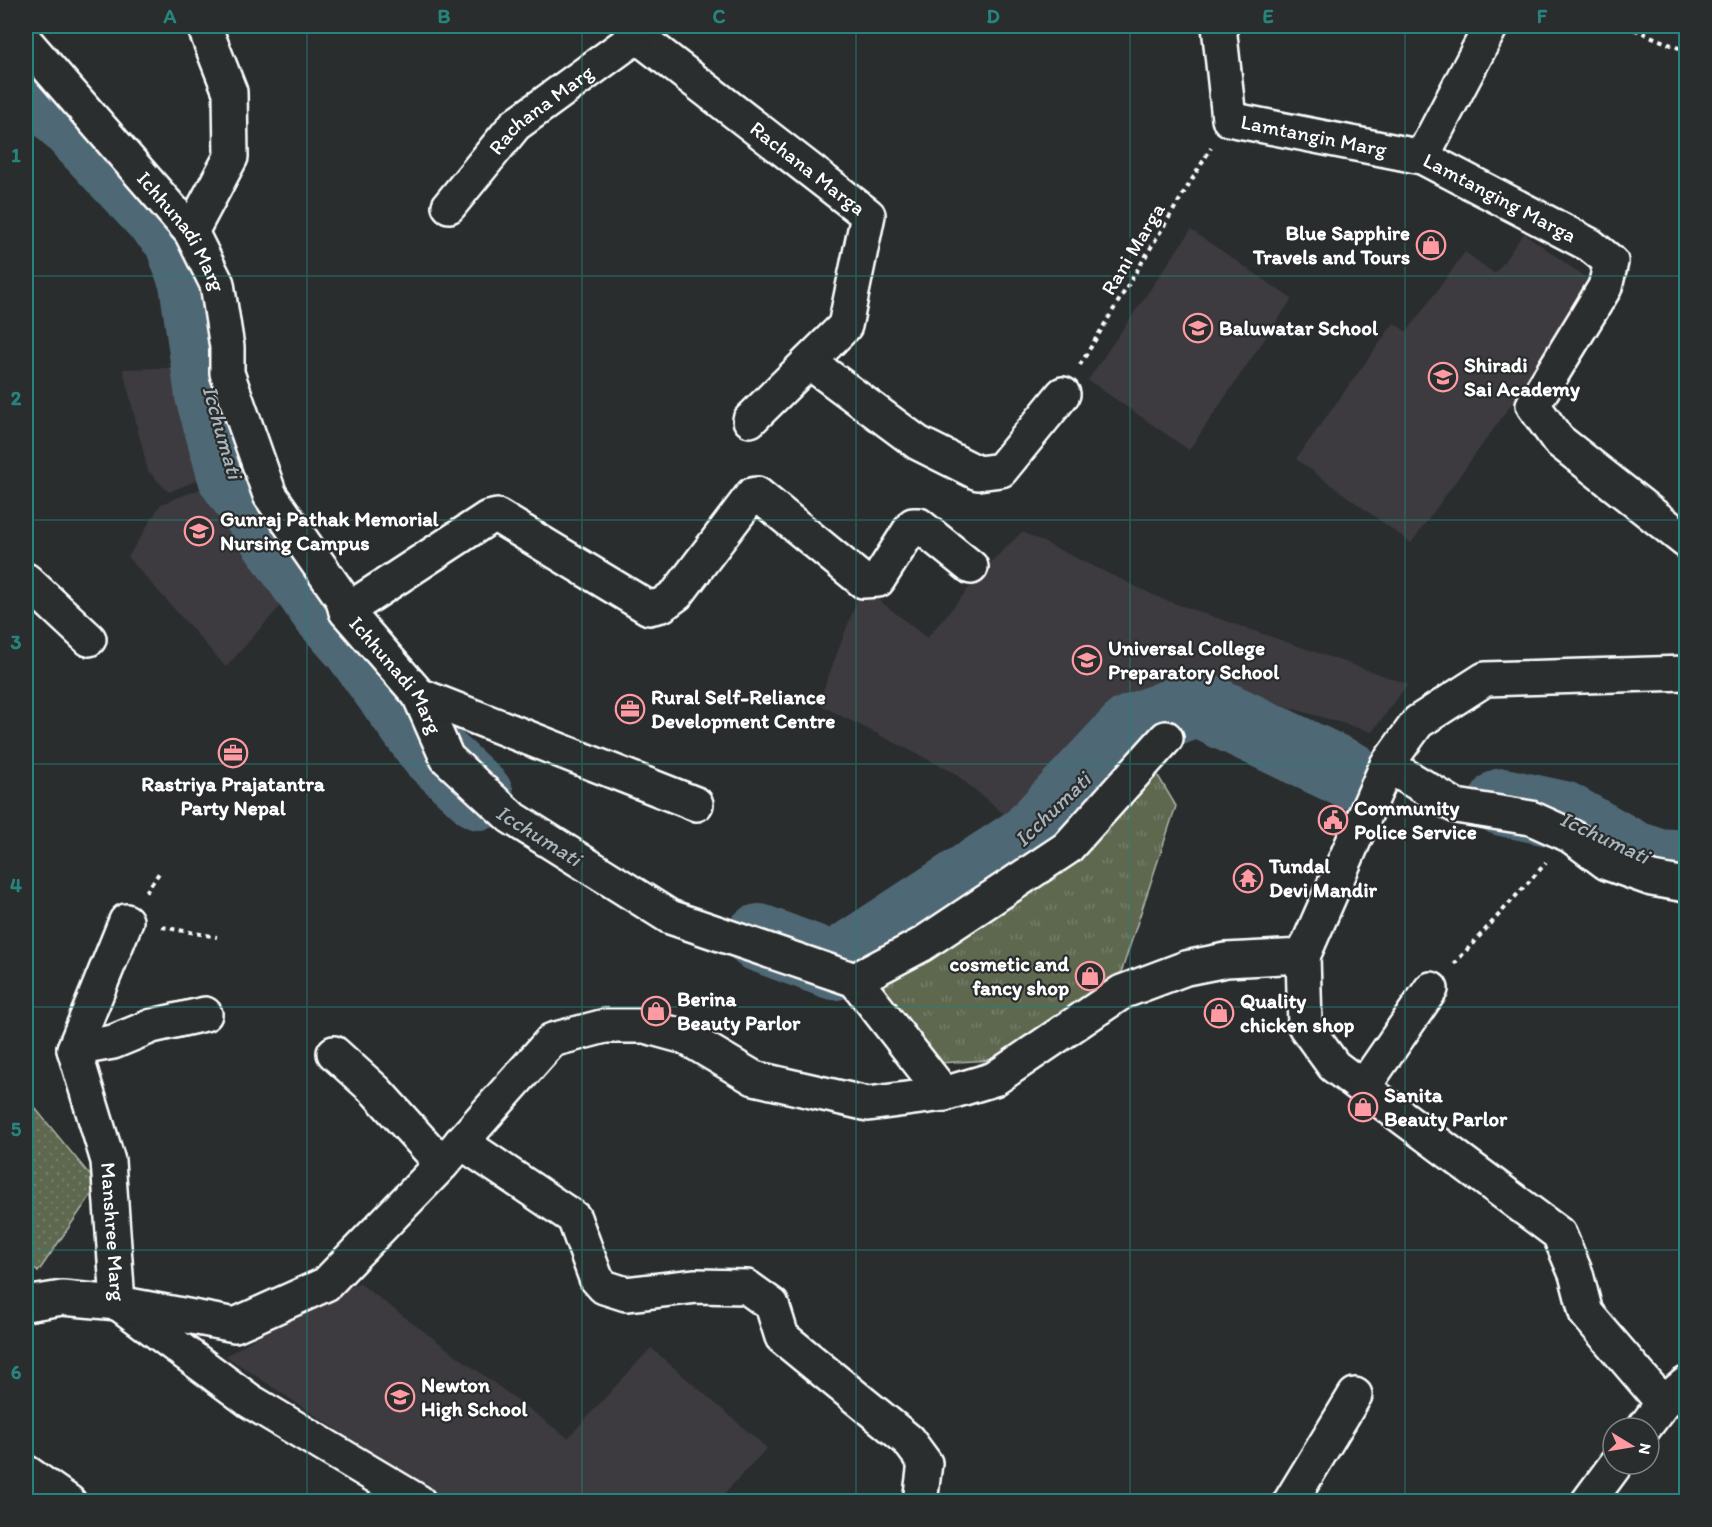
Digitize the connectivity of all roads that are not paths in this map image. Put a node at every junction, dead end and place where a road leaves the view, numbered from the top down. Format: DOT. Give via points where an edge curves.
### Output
graph roads {
  1 [pos="204,26"];
  2 [pos="1219,26"];
  3 [pos="1491,26"];
  4 [pos="640,31"];
  5 [pos="26,42"];
  6 [pos="1422,157"];
  7 [pos="448,206"];
  8 [pos="191,231"];
  9 [pos="809,362"];
  10 [pos="1063,394"];
  11 [pos="750,420"];
  12 [pos="1686,541"];
  13 [pos="971,567"];
  14 [pos="26,580"];
  15 [pos="346,611"];
  16 [pos="89,639"];
  17 [pos="1686,673"];
  18 [pos="419,695"];
  19 [pos="1166,738"];
  20 [pos="1387,765"];
  21 [pos="696,804"];
  22 [pos="1686,885"];
  23 [pos="126,921"];
  24 [pos="1303,956"];
  25 [pos="855,980"];
  26 [pos="1431,989"];
  27 [pos="204,1014"];
  28 [pos="74,1048"];
  29 [pos="334,1053"];
  30 [pos="1364,1086"];
  31 [pos="944,1094"];
  32 [pos="451,1153"];
  33 [pos="118,1303"];
  34 [pos="26,1304"];
  35 [pos="1355,1395"];
  36 [pos="1665,1405"];
  37 [pos="26,1472"];
  38 [pos="1607,1476"];
  39 [pos="69,1502"];
  40 [pos="419,1502"];
  41 [pos="920,1502"];
  42 [pos="1290,1502"];
  43 [pos="1588,1502"];
  1 -- 8 [label="street" via="230,92 231,157"];
  2 -- 6 [label="street, Lamtangin Marg" via="1229,119"];
  3 -- 6 [label="street, Lamtanging Marga"];
  4 -- 7 [label="street, Rachana Marg" via="515,125"];
  4 -- 9 [label="street, Rachana Marga" via="867,214 845,326"];
  5 -- 8 [label="street, Ichhunadi Marg"];
  6 -- 12 [label="street, Lamtanging Marga" via="1590,245 1611,262 1605,287 1533,405 1558,440"];
  8 -- 15 [label="street, Ichhunadi Marg" via="217,284 228,373 270,495 342,598"];
  9 -- 10 [label="street" via="918,443 978,473 1001,470"];
  9 -- 11 [label="street, Rachana Marga"];
  13 -- 15 [label="street" via="919,525 913,525 878,580 863,580 757,494 752,495 677,594 662,605 649,608 497,516 488,518"];
  14 -- 16 [label="street"];
  15 -- 18 [label="street, Ichhunadi Marg"];
  17 -- 20 [label="street" via="1485,679 1419,722"];
  18 -- 21 [label="street"];
  18 -- 25 [label="street, Ichhunadi Marg" via="447,758 511,817 670,917"];
  19 -- 25 [label="street" via="1067,848 921,945"];
  20 -- 22 [label="street" via="1456,806 1532,818 1571,836 1607,863 1652,879"];
  20 -- 24 [label="street"];
  23 -- 28 [label="street"];
  24 -- 30 [label="street" via="1305,1026 1334,1066"];
  24 -- 31 [label="street" via="1226,960 1186,968 1122,992 994,1079"];
  25 -- 31 [label="street"];
  26 -- 30 [label="street"];
  27 -- 28 [label="street" via="152,1026 113,1042"];
  28 -- 33 [label="street, Manshree Marg" via="108,1161"];
  29 -- 32 [label="street"];
  30 -- 36 [label="street" via="1559,1234 1576,1274 1586,1313"];
  31 -- 32 [label="street" via="868,1104 754,1078 685,1037 645,1026 605,1026 552,1040"];
  32 -- 33 [label="street" via="326,1284 235,1325"];
  32 -- 41 [label="street" via="574,1218 596,1278 604,1287 626,1294 696,1286 747,1287 772,1305 782,1337 908,1440 925,1462"];
  33 -- 34 [label="street" via="62,1298"];
  33 -- 40 [label="street, Manshree Marg" via="250,1401"];
  35 -- 42 [label="street"];
  37 -- 39 [label="street"];
  38 -- 43 [label="street"];
}
